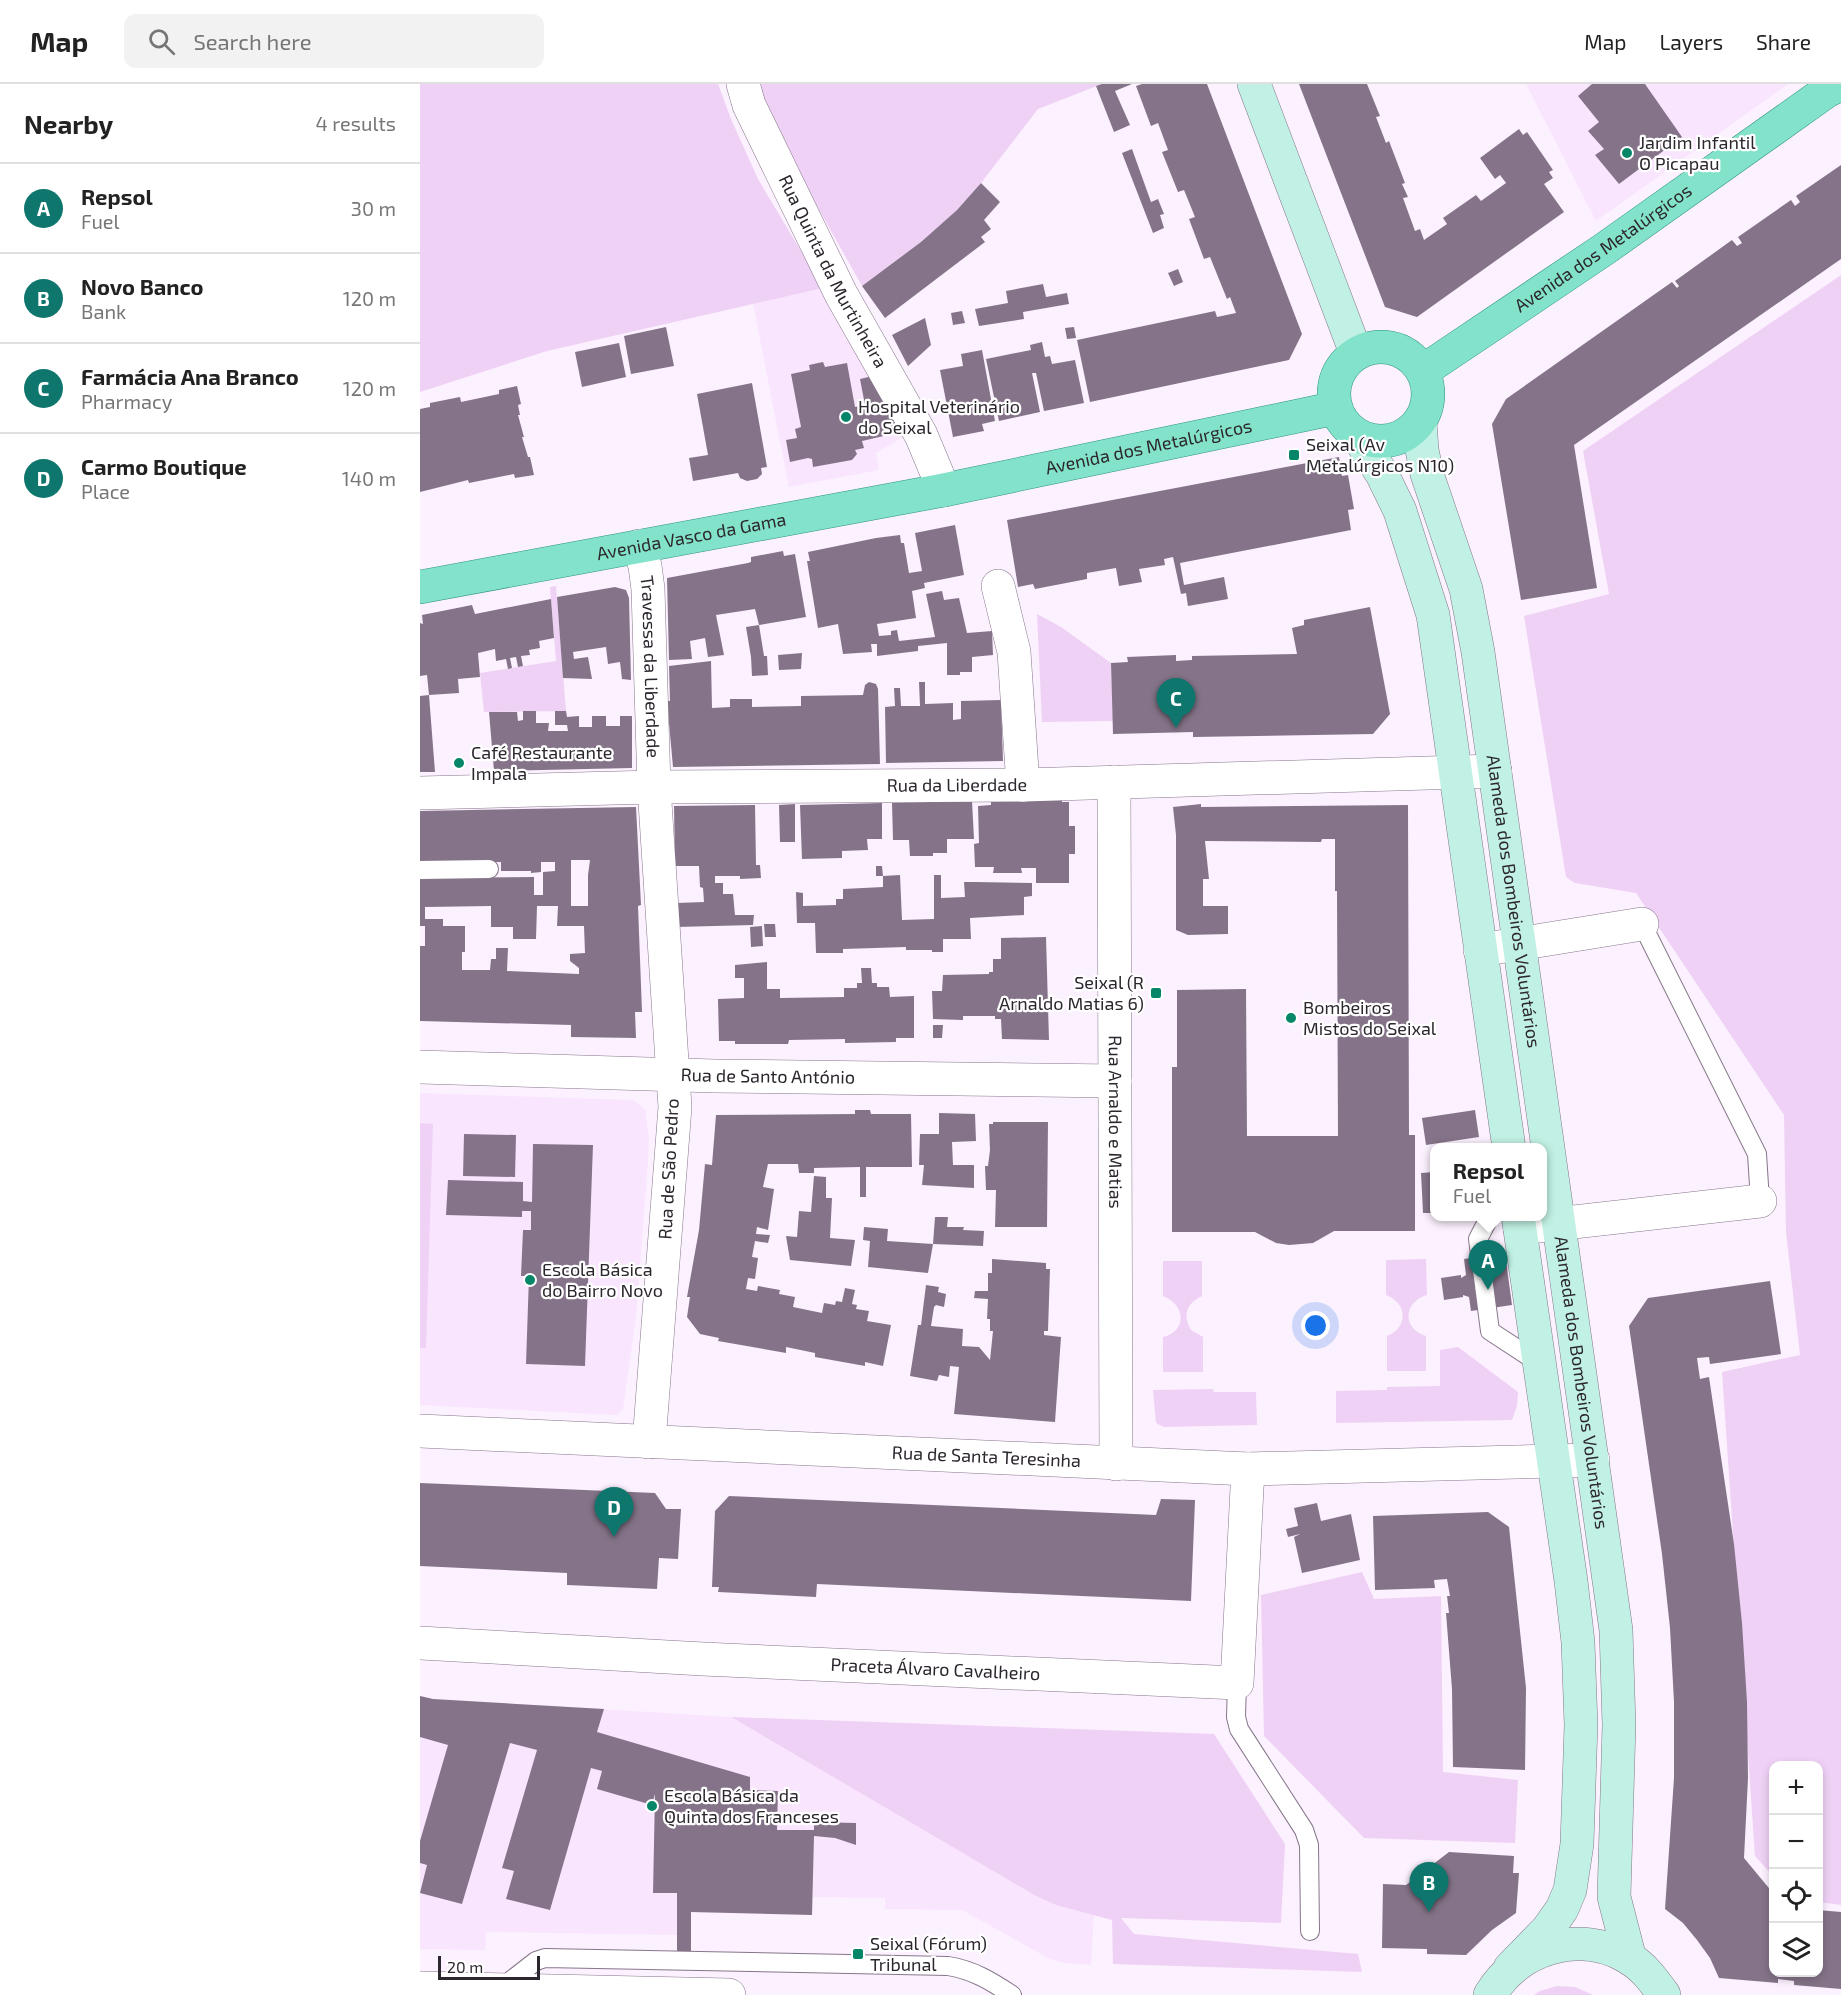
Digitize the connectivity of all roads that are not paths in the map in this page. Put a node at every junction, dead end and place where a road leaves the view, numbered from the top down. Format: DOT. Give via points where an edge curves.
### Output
graph roads {
  1 [pos="743,84"];
  2 [pos="1254,84"];
  3 [pos="1841,84"];
  4 [pos="1356,353"];
  5 [pos="1423,371"];
  6 [pos="1336,408"];
  7 [pos="1420,422"];
  8 [pos="1357,435"];
  9 [pos="953,488"];
  10 [pos="639,546"];
  11 [pos="998,586"];
  12 [pos="420,587"];
  13 [pos="1495,771"];
  14 [pos="1455,772"];
  15 [pos="1114,782"];
  16 [pos="1023,785"];
  17 [pos="654,787"];
  18 [pos="420,793"];
  19 [pos="489,868"];
  20 [pos="420,870"];
  21 [pos="1642,924"];
  22 [pos="1519,943"];
  23 [pos="1480,950"];
  24 [pos="420,1067"];
  25 [pos="673,1075"];
  26 [pos="1115,1081"];
  27 [pos="1508,1143"];
  28 [pos="1760,1201"];
  29 [pos="1508,1221"];
  30 [pos="1510,1221"];
  31 [pos="1526,1221"];
  32 [pos="1559,1223"];
  33 [pos="1539,1363"];
  34 [pos="420,1431"];
  35 [pos="649,1442"];
  36 [pos="1593,1461"];
  37 [pos="1554,1462"];
  38 [pos="1116,1464"];
  39 [pos="1248,1469"];
  40 [pos="420,1643"];
  41 [pos="1237,1683"];
  42 [pos="1310,1931"];
  43 [pos="1630,1959"];
  44 [pos="1510,1968"];
  45 [pos="420,1988"];
  46 [pos="499,1989"];
  47 [pos="729,1995"];
  48 [pos="1012,1995"];
  49 [pos="1490,1995"];
  50 [pos="1664,1995"];
  1 -- 9 [label="street, Rua Quinta da Murtinheira" via="748,105 841,294"];
  2 -- 4 [label="main road"];
  3 -- 5 [label="main road, Avenida dos Metalúrgicos"];
  4 -- 5 [label="main road" via="1374,346 1393,347 1410,356"];
  4 -- 6 [label="main road" via="1336,377"];
  5 -- 7 [label="main road" via="1427,405"];
  6 -- 8 [label="main road"];
  6 -- 9 [label="main road, Avenida dos Metalúrgicos"];
  7 -- 8 [label="main road" via="1407,434 1390,440 1373,441"];
  7 -- 13 [label="main road, Alameda dos Bombeiros Voluntários" via="1427,474 1466,589"];
  8 -- 14 [label="main road" via="1400,511 1434,615"];
  9 -- 10 [label="main road, Avenida Vasco da Gama"];
  10 -- 12 [label="main road, Avenida Vasco da Gama"];
  10 -- 17 [label="street, Travessa da Liberdade" via="648,589"];
  11 -- 16 [label="street" via="1014,652"];
  13 -- 14 [label="street, Rua da Liberdade"];
  13 -- 22 [label="main road, Alameda dos Bombeiros Voluntários"];
  14 -- 15 [label="street, Rua da Liberdade"];
  14 -- 23 [label="main road"];
  15 -- 16 [label="street, Rua da Liberdade"];
  15 -- 26 [label="street, Rua Arnaldo e Matias"];
  16 -- 17 [label="street, Rua da Liberdade"];
  17 -- 18 [label="street, Rua da Liberdade"];
  17 -- 25 [label="street, Rua de São Pedro"];
  19 -- 20 [label="lane"];
  21 -- 22 [label="street"];
  21 -- 28 [label="lane" via="1757,1155"];
  22 -- 23 [label="street"];
  22 -- 32 [label="main road, Alameda dos Bombeiros Voluntários"];
  23 -- 27 [label="main road"];
  24 -- 25 [label="street, Rua de Santo António"];
  25 -- 26 [label="street, Rua de Santo António"];
  25 -- 35 [label="street, Rua de São Pedro" via="675,1107"];
  26 -- 38 [label="street, Rua Arnaldo e Matias"];
  28 -- 32 [label="street"];
  29 -- 33 [label="lane" via="1478,1239 1490,1331"];
  30 -- 33 [label="main road, Alameda dos Bombeiros Voluntários"];
  31 -- 32 [label="street"];
  32 -- 36 [label="main road, Alameda dos Bombeiros Voluntários"];
  33 -- 37 [label="main road, Alameda dos Bombeiros Voluntários"];
  34 -- 35 [label="street, Rua de Santa Teresinha"];
  35 -- 38 [label="street, Rua de Santa Teresinha"];
  36 -- 37 [label="street, Rua de Santa Teresinha"];
  36 -- 43 [label="main road, Alameda dos Bombeiros Voluntários" via="1616,1630 1619,1725 1614,1897"];
  37 -- 39 [label="street, Rua de Santa Teresinha"];
  37 -- 44 [label="main road, Alameda dos Bombeiros Voluntários" via="1578,1642 1581,1725 1577,1844 1570,1890 1562,1909"];
  38 -- 39 [label="street, Rua de Santa Teresinha"];
  39 -- 41 [label="street"];
  40 -- 41 [label="street, Praceta Álvaro Cavalheiro"];
  41 -- 42 [label="lane" via="1239,1729 1304,1830 1309,1845"];
  43 -- 44 [label="main road" via="1607,1948 1556,1945"];
  43 -- 50 [label="main road"];
  44 -- 49 [label="main road"];
  45 -- 46 [label="street"];
  46 -- 47 [label="street"];
  46 -- 48 [label="lane" via="545,1958 948,1966 980,1974"];
}
